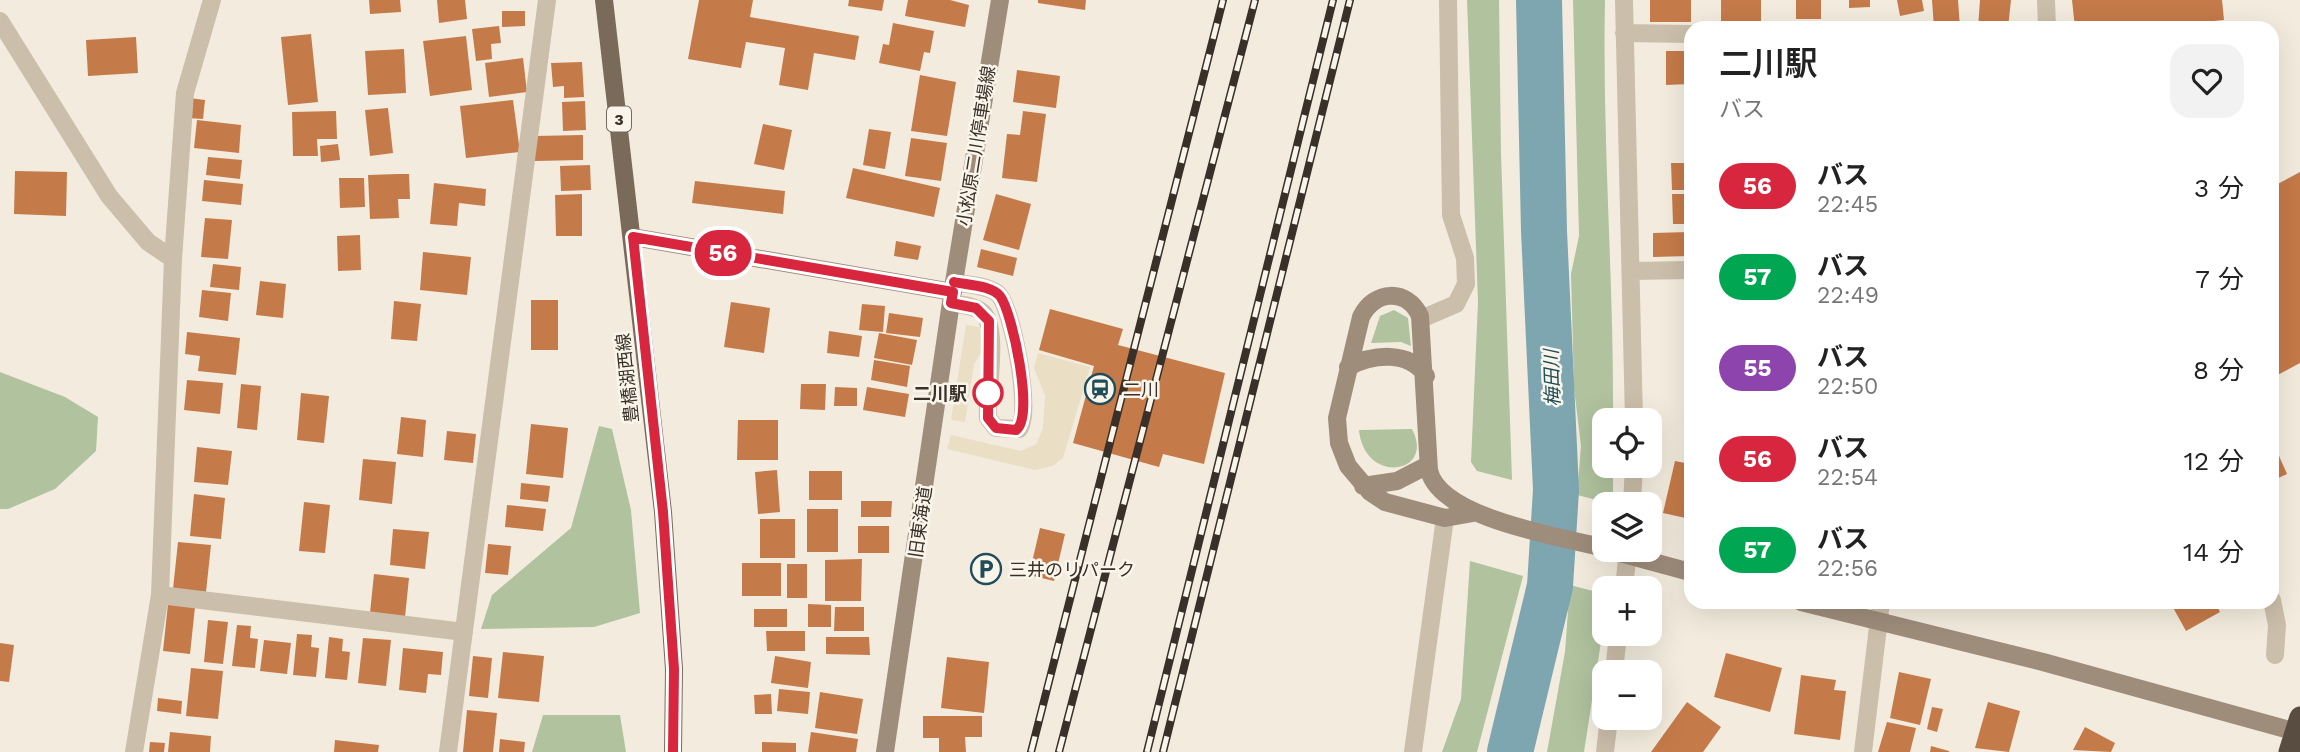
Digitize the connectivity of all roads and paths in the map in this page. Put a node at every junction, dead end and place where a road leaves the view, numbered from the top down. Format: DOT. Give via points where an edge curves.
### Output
graph roads {
  1 [pos="212,0"];
  2 [pos="547,0"];
  3 [pos="604,0"];
  4 [pos="1000,0"];
  5 [pos="1448,0"];
  6 [pos="1624,0"];
  7 [pos="2046,0"];
  8 [pos="0,21"];
  9 [pos="2047,21"];
  10 [pos="1624,33"];
  11 [pos="1684,34"];
  12 [pos="633,237"];
  13 [pos="173,259"];
  14 [pos="1684,270"];
  15 [pos="1633,271"];
  16 [pos="953,292"];
  17 [pos="1421,319"];
  18 [pos="1348,367"];
  19 [pos="1426,376"];
  20 [pos="1633,408"];
  21 [pos="1429,465"];
  22 [pos="1363,486"];
  23 [pos="1473,513"];
  24 [pos="1445,518"];
  25 [pos="1592,544"];
  26 [pos="1656,562"];
  27 [pos="1684,570"];
  28 [pos="160,595"];
  29 [pos="1827,609"];
  30 [pos="1880,609"];
  31 [pos="2274,609"];
  32 [pos="1878,623"];
  33 [pos="464,632"];
  34 [pos="2275,654"];
  35 [pos="1608,730"];
  36 [pos="2296,734"];
  37 [pos="134,752"];
  38 [pos="448,752"];
  39 [pos="673,752"];
  40 [pos="885,752"];
  41 [pos="1413,752"];
  42 [pos="1605,752"];
  43 [pos="1863,752"];
  1 -- 13 [label="street" via="185,93"];
  2 -- 33 [label="street"];
  3 -- 12 [label="main road, 豊橋湖西線 / 3"];
  4 -- 16 [label="street, 小松原二川停車場線"];
  5 -- 17 [label="street" via="1451,215 1465,258 1466,284 1456,304"];
  6 -- 10 [label="street"];
  7 -- 9 [label="street"];
  8 -- 13 [label="street" via="109,195 148,242"];
  10 -- 11 [label="street"];
  10 -- 15 [label="street"];
  12 -- 16 [label="street"];
  12 -- 39 [label="main road, 豊橋湖西線 / 3" via="663,512 674,669"];
  13 -- 28 [label="street"];
  14 -- 15 [label="street"];
  15 -- 20 [label="street"];
  16 -- 16 [label="street" via="992,290 1003,301 1025,391 1019,429 996,428 988,418 989,321"];
  16 -- 40 [label="street, 旧東海道"];
  17 -- 18 [label="street" via="1415,306 1403,298 1388,295 1375,300 1361,317"];
  17 -- 19 [label="street"];
  18 -- 19 [label="street" via="1367,358 1391,356"];
  18 -- 22 [label="street" via="1337,426 1345,459"];
  19 -- 21 [label="street"];
  21 -- 22 [label="street" via="1397,481"];
  21 -- 23 [label="street" via="1439,491"];
  22 -- 24 [label="street" via="1385,502"];
  23 -- 24 [label="street"];
  23 -- 25 [label="street"];
  24 -- 41 [label="street"];
  26 -- 27 [label="street"];
  28 -- 33 [label="street"];
  28 -- 37 [label="street"];
  29 -- 32 [label="street"];
  30 -- 32 [label="street"];
  31 -- 34 [label="street"];
  32 -- 36 [label="street" via="2068,669"];
  32 -- 43 [label="street"];
  33 -- 38 [label="street"];
  35 -- 42 [label="street"];
}
